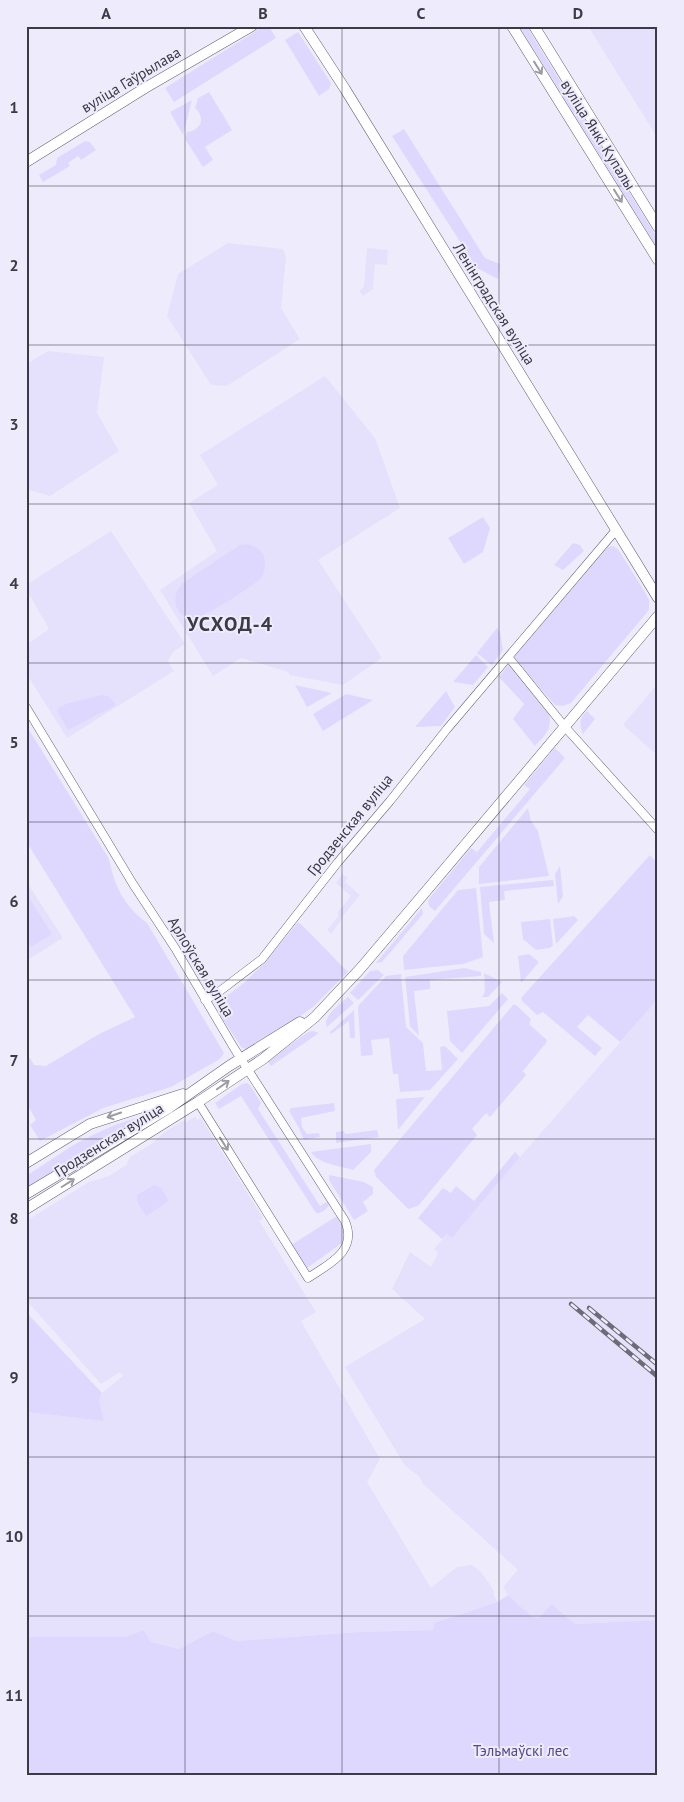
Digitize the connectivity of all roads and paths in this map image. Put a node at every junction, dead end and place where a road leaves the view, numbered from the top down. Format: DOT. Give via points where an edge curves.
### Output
graph roads {
  1 [pos="252,26"];
  2 [pos="304,26"];
  3 [pos="512,26"];
  4 [pos="534,26"];
  5 [pos="26,162"];
  6 [pos="658,227"];
  7 [pos="658,260"];
  8 [pos="616,530"];
  9 [pos="658,598"];
  10 [pos="658,616"];
  11 [pos="509,658"];
  12 [pos="26,707"];
  13 [pos="566,727"];
  14 [pos="658,830"];
  15 [pos="205,1000"];
  16 [pos="326,1004"];
  17 [pos="242,1058"];
  18 [pos="249,1068"];
  19 [pos="194,1091"];
  20 [pos="198,1102"];
  21 [pos="26,1163"];
  22 [pos="26,1194"];
  23 [pos="26,1209"];
  1 -- 5 [label="main road, вуліца Гаўрылава"];
  2 -- 8 [label="main road, Ленінградская вуліца"];
  3 -- 7 [label="main road, вуліца Янкі Купалы, one-way"];
  4 -- 6 [label="main road, вуліца Янкі Купалы"];
  8 -- 9 [label="main road, Ленінградская вуліца"];
  8 -- 11 [label="street, Гродзенская вуліца"];
  10 -- 13 [label="main road, Гродзенская вуліца"];
  11 -- 13 [label="street"];
  11 -- 15 [label="street, Гродзенская вуліца" via="447,728 262,958"];
  12 -- 15 [label="street, Арлоўская вуліца"];
  13 -- 14 [label="street"];
  13 -- 16 [label="main road, Гродзенская вуліца" via="360,969"];
  15 -- 17 [label="street, Арлоўская вуліца"];
  16 -- 17 [label="main road, Гродзенская вуліца"];
  16 -- 18 [label="main road, Гродзенская вуліца" via="307,1024"];
  17 -- 18 [label="street, Арлоўская вуліца"];
  17 -- 19 [label="main road, Гродзенская вуліца"];
  20 -- 18 [label="main road, Гродзенская вуліца, one-way"];
  20 -- 18 [label="street, Арлоўская вуліца, one-way" via="308,1278 342,1253 349,1240 349,1231"];
  19 -- 21 [label="main road, Гродзенская вуліца, one-way" via="90,1124"];
  19 -- 22 [label="main road, Гродзенская вуліца"];
  23 -- 20 [label="main road, Гродзенская вуліца, one-way"];
}
